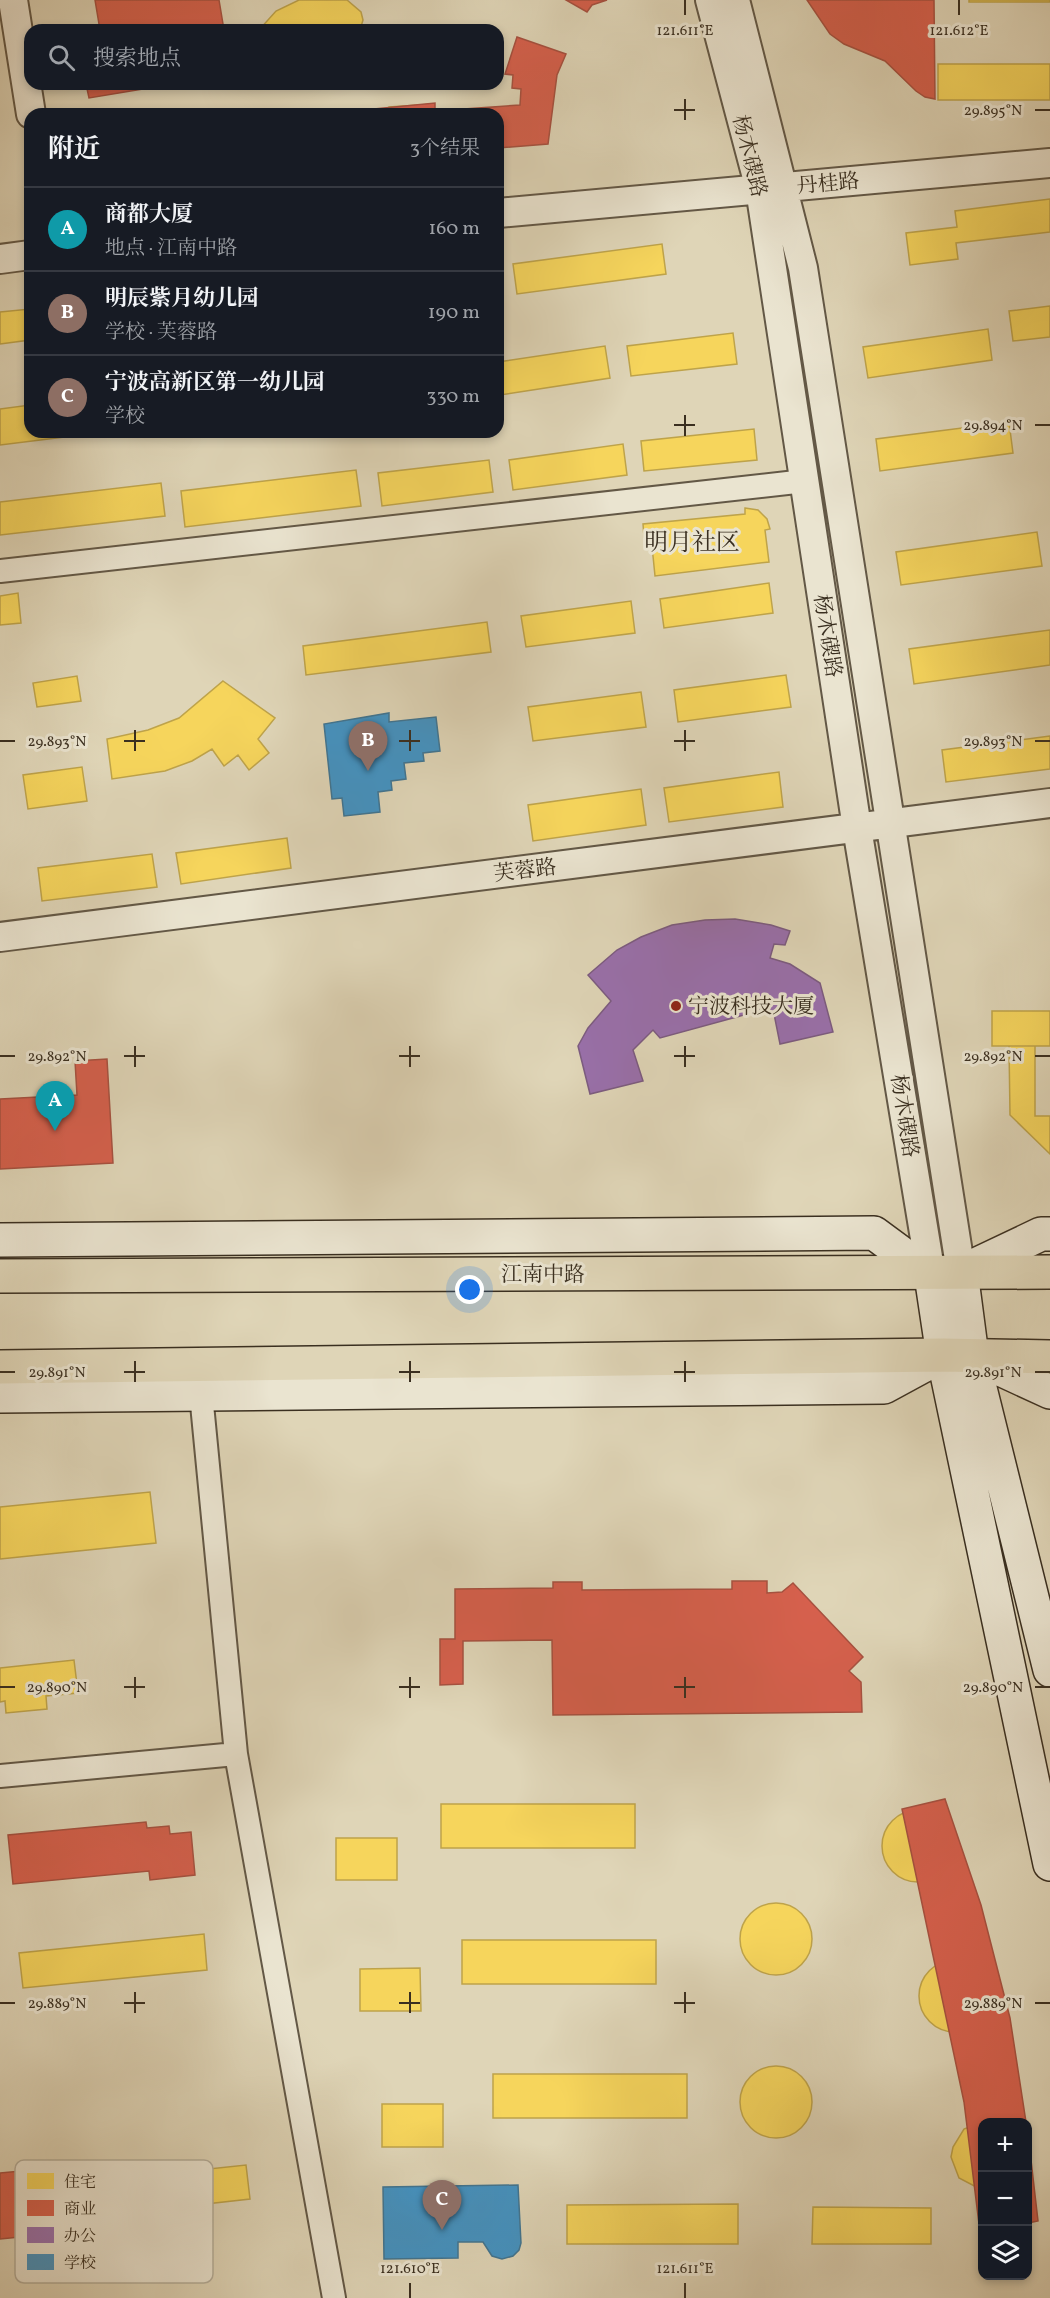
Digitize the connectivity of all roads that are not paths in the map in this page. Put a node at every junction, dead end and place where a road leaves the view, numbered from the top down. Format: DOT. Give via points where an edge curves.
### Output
graph roads {
  1 [pos="13,0"];
  2 [pos="710,0"];
  3 [pos="735,0"];
  4 [pos="24,70"];
  5 [pos="27,90"];
  6 [pos="30,108"];
  7 [pos="1050,163"];
  8 [pos="772,188"];
  9 [pos="504,212"];
  10 [pos="24,256"];
  11 [pos="0,259"];
  12 [pos="805,481"];
  13 [pos="0,571"];
  14 [pos="1050,803"];
  15 [pos="889,824"];
  16 [pos="857,828"];
  17 [pos="0,937"];
  18 [pos="1050,1234"];
  19 [pos="0,1240"];
  20 [pos="1050,1272"];
  21 [pos="946,1274"];
  22 [pos="0,1276"];
  23 [pos="958,1355"];
  24 [pos="1050,1357"];
  25 [pos="0,1367"];
  26 [pos="1050,1392"];
  27 [pos="201,1394"];
  28 [pos="0,1396"];
  29 [pos="1050,1670"];
  30 [pos="236,1754"];
  31 [pos="0,1776"];
  32 [pos="1050,1864"];
  33 [pos="334,2298"];
  1 -- 4 [label="street"];
  2 -- 8 [label="street, 杨木碶路"];
  3 -- 8 [label="street, 杨木碶路"];
  5 -- 6 [label="street"];
  7 -- 8 [label="street, 丹桂路"];
  8 -- 9 [label="street, 丹桂路"];
  8 -- 12 [label="street, 杨木碶路"];
  8 -- 15 [label="street, 杨木碶路" via="803,268"];
  10 -- 11 [label="street"];
  12 -- 13 [label="street"];
  12 -- 16 [label="street, 杨木碶路"];
  14 -- 15 [label="street, 芙蓉路"];
  15 -- 16 [label="street, 芙蓉路"];
  15 -- 21 [label="street, 杨木碶路"];
  16 -- 17 [label="street, 芙蓉路"];
  16 -- 21 [label="street, 杨木碶路"];
  18 -- 21 [label="main road" via="1041,1234"];
  19 -- 21 [label="main road" via="874,1233"];
  20 -- 21 [label="main road, 江南中路"];
  21 -- 22 [label="main road, 江南中路"];
  21 -- 23 [label="main road"];
  23 -- 24 [label="main road"];
  23 -- 25 [label="main road"];
  23 -- 26 [label="main road"];
  23 -- 27 [label="main road" via="884,1388"];
  23 -- 29 [label="main road"];
  23 -- 32 [label="main road"];
  27 -- 28 [label="main road"];
  27 -- 30 [label="street"];
  30 -- 31 [label="street"];
  30 -- 33 [label="street"];
}
